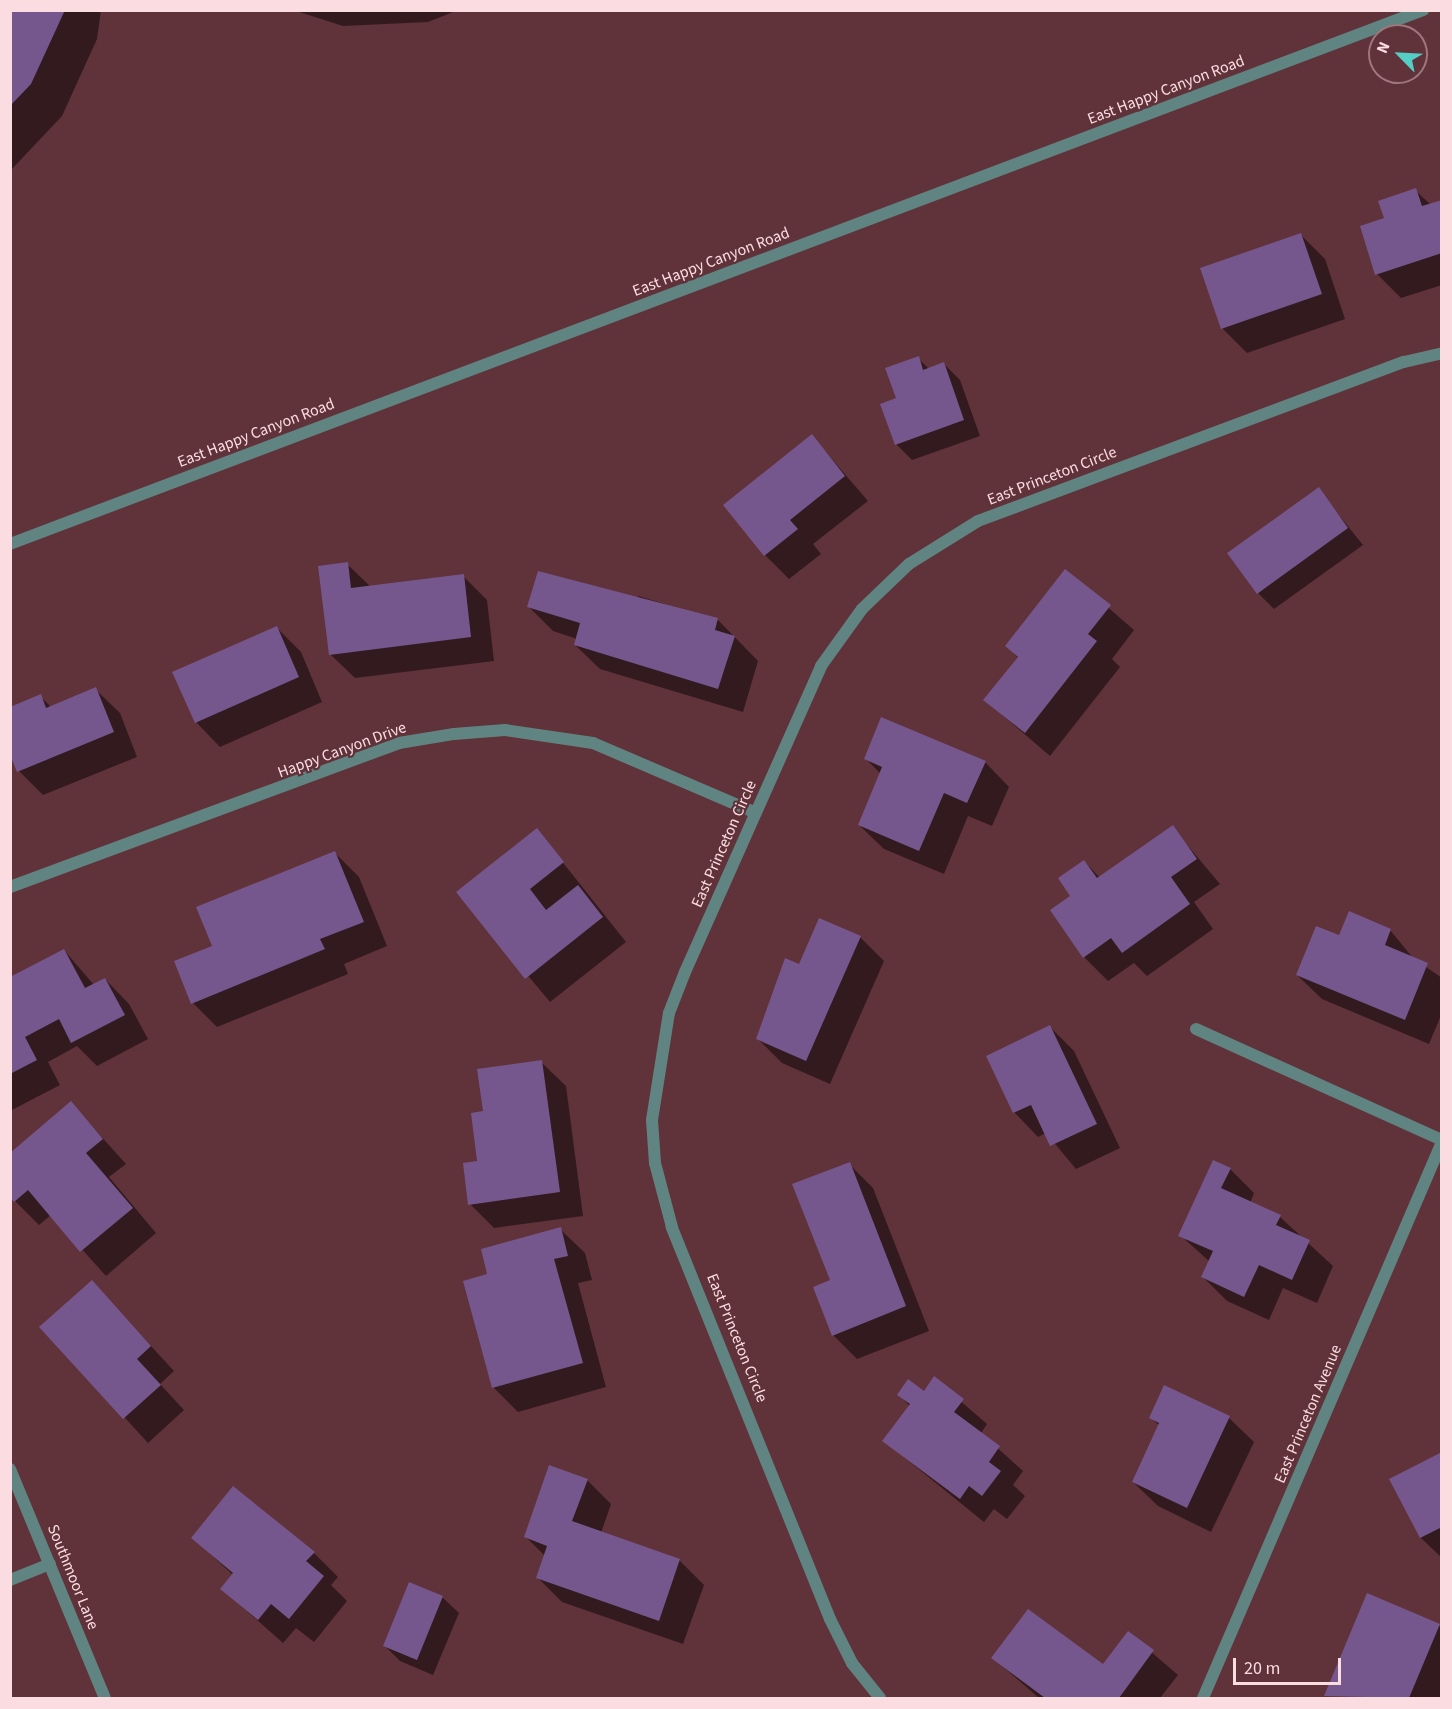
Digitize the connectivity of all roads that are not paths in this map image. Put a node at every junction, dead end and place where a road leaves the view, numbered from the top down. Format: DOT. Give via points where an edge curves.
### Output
graph roads {
  1 [pos="1423,10"];
  2 [pos="1442,353"];
  3 [pos="10,544"];
  4 [pos="756,813"];
  5 [pos="10,887"];
  6 [pos="1196,1029"];
  7 [pos="1442,1141"];
  8 [pos="10,1469"];
  9 [pos="50,1564"];
  10 [pos="10,1580"];
  11 [pos="105,1698"];
  12 [pos="880,1698"];
  13 [pos="1203,1698"];
  1 -- 3 [label="street, East Happy Canyon Road"];
  2 -- 4 [label="street, East Princeton Circle" via="1404,362 978,521 933,546 862,609 836,642"];
  4 -- 5 [label="street, Happy Canyon Drive" via="594,743 505,730 454,734 399,743"];
  4 -- 12 [label="street, East Princeton Circle" via="669,1013 654,1082 656,1163 672,1227 830,1619 852,1663"];
  6 -- 7 [label="street, East Princeton Avenue"];
  7 -- 13 [label="street, East Princeton Avenue"];
  8 -- 9 [label="street, Southmoor Lane"];
  9 -- 10 [label="street"];
  9 -- 11 [label="street, Southmoor Lane"];
}
